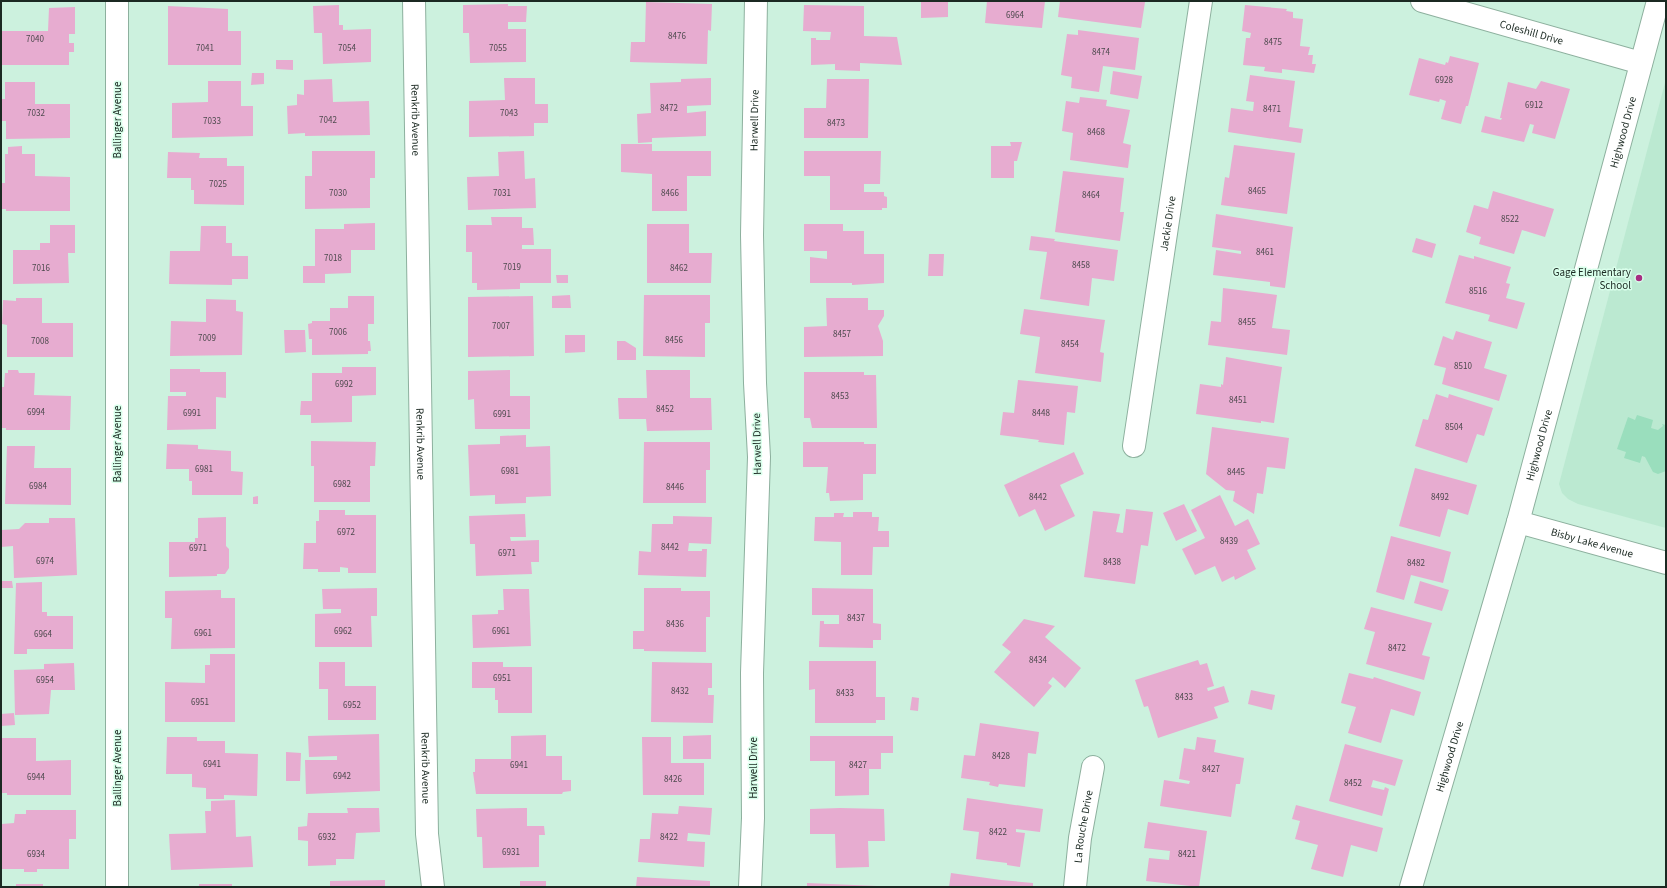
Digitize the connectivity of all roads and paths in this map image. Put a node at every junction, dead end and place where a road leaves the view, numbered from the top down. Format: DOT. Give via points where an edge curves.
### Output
graph roads {
  1 [pos="117,1"];
  2 [pos="414,1"];
  3 [pos="756,1"];
  4 [pos="1201,1"];
  5 [pos="1422,1"];
  6 [pos="1658,1"];
  7 [pos="1641,63"];
  8 [pos="1134,446"];
  9 [pos="1518,522"];
  10 [pos="1666,563"];
  11 [pos="1093,767"];
  12 [pos="117,887"];
  13 [pos="433,887"];
  14 [pos="750,887"];
  15 [pos="1075,887"];
  16 [pos="1411,887"];
  1 -- 12 [label="street, Ballinger Avenue"];
  2 -- 13 [label="street, Renkrib Avenue" via="427,827"];
  3 -- 14 [label="street, Harwell Drive" via="752,235 759,457 752,674 753,818"];
  4 -- 8 [label="street, Jackie Drive"];
  5 -- 7 [label="street, Coleshill Drive"];
  6 -- 7 [label="street, Highwood Drive"];
  7 -- 9 [label="street, Highwood Drive"];
  9 -- 10 [label="street, Bisby Lake Avenue"];
  9 -- 16 [label="street, Highwood Drive"];
  11 -- 15 [label="street, La Rouche Drive" via="1080,838"];
}
